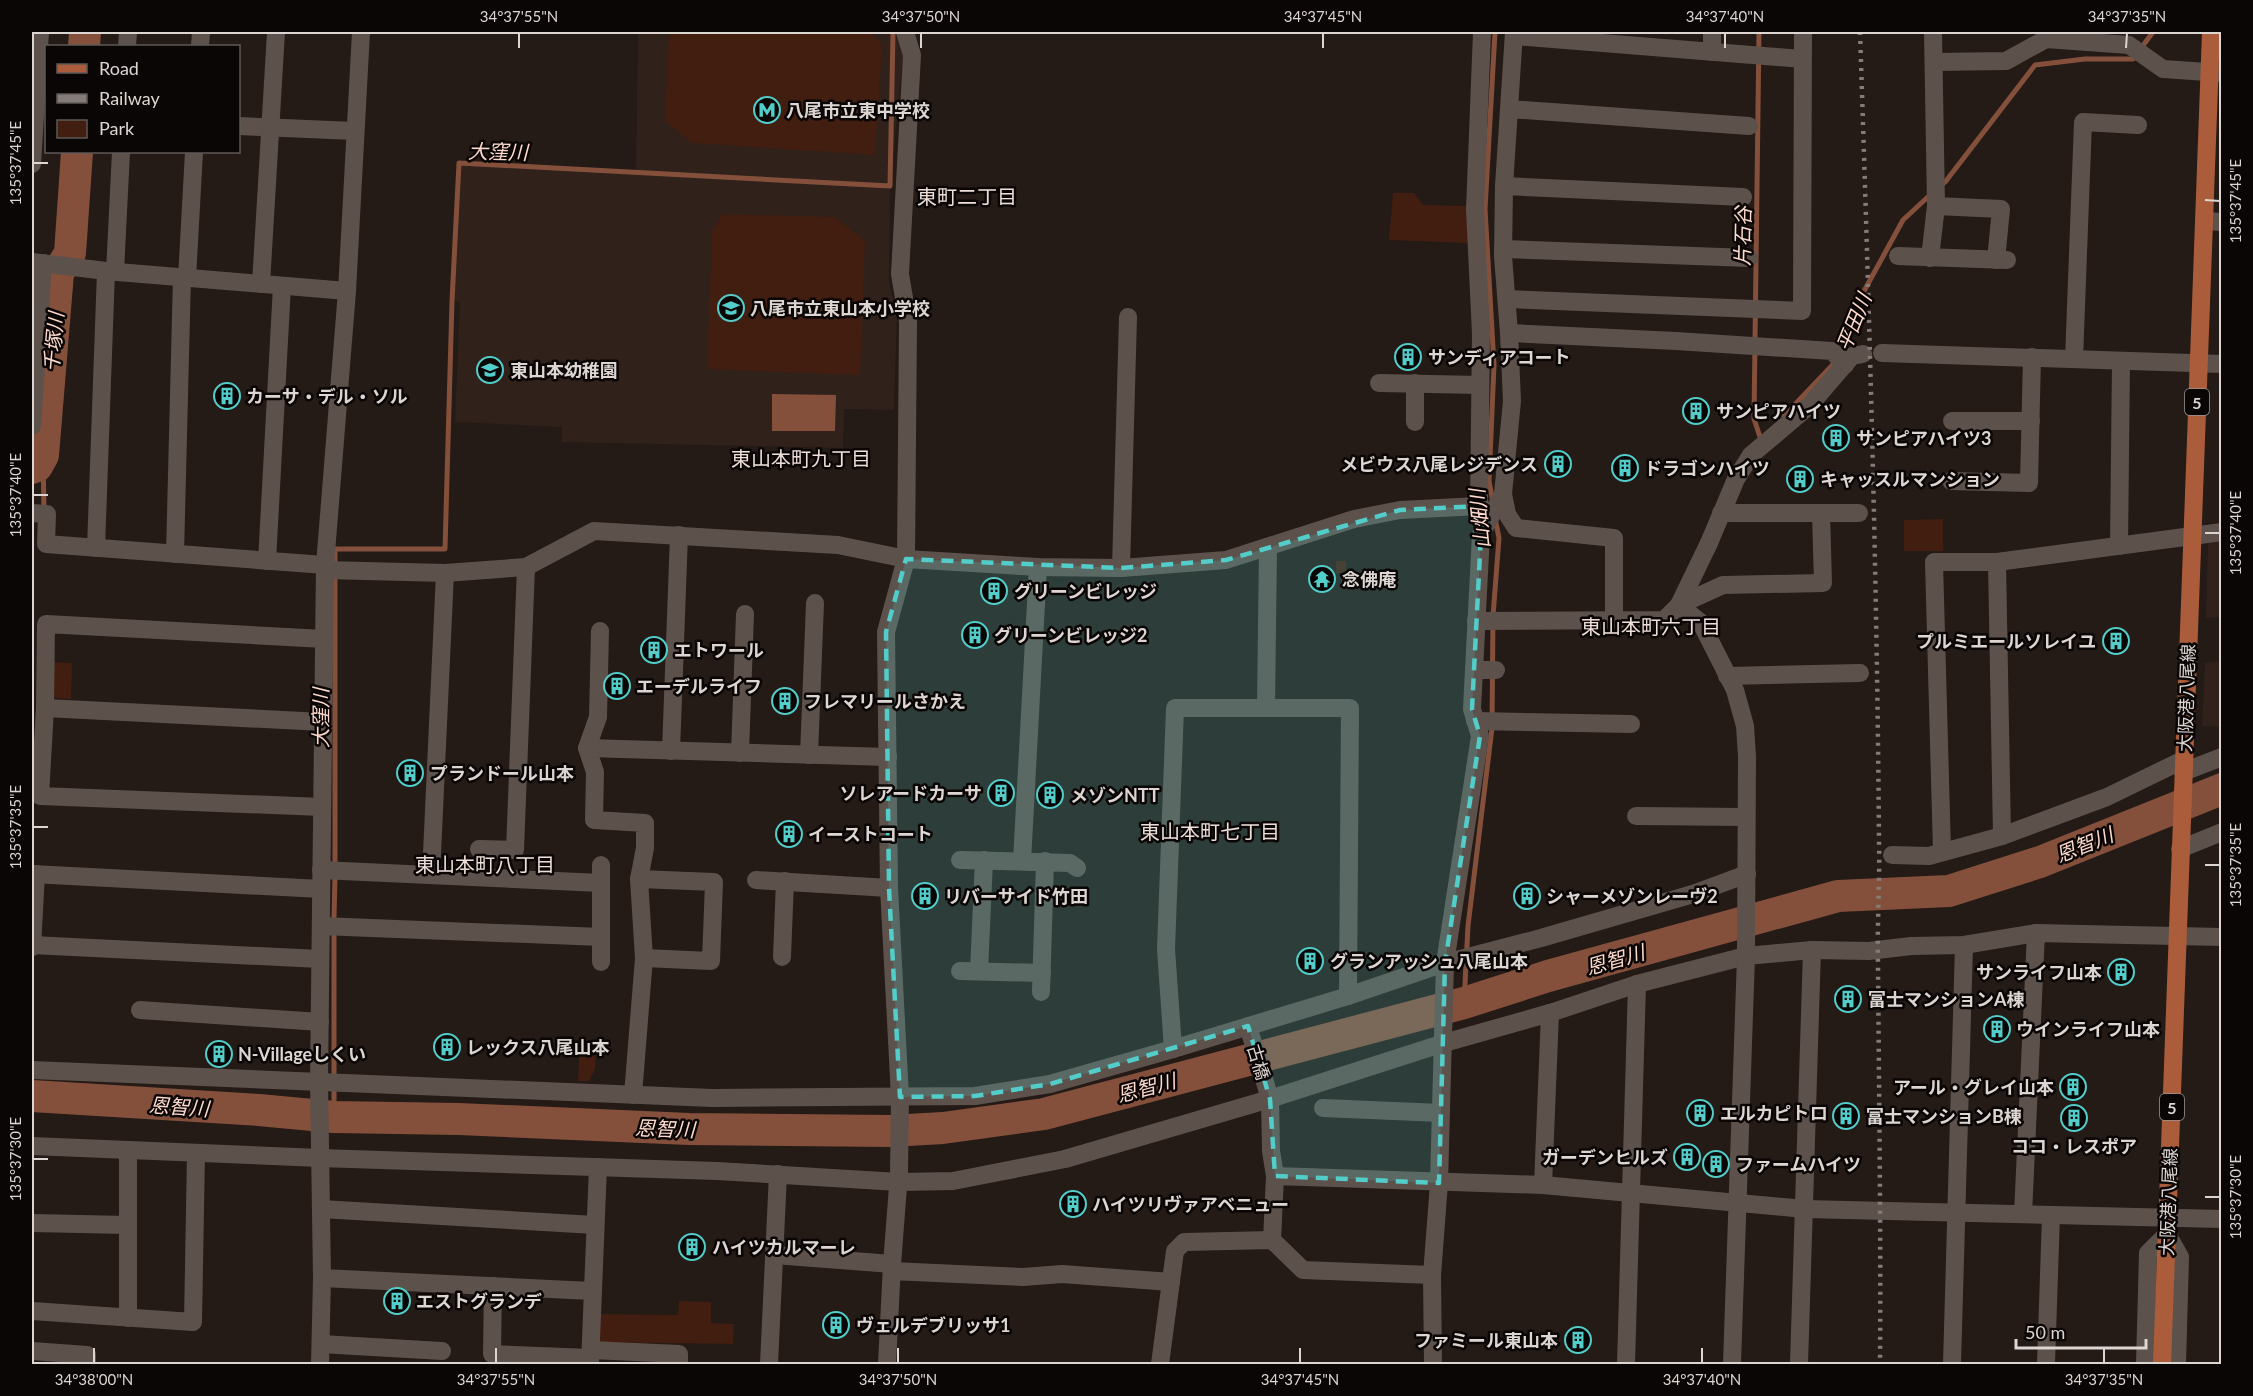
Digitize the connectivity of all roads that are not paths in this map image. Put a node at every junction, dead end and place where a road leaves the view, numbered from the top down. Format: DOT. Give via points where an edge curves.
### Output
graph roads {
  1 [pos="40,32"];
  2 [pos="276,32"];
  3 [pos="361,32"];
  4 [pos="905,32"];
  5 [pos="1482,32"];
  6 [pos="1712,32"];
  7 [pos="1803,32"];
  8 [pos="1933,32"];
  9 [pos="2211,32"];
  10 [pos="1514,34"];
  11 [pos="2046,35"];
  12 [pos="2133,45"];
  13 [pos="1712,52"];
  14 [pos="1802,59"];
  15 [pos="1934,62"];
  16 [pos="2215,73"];
  17 [pos="1509,109"];
  18 [pos="2138,124"];
  19 [pos="240,126"];
  20 [pos="1749,126"];
  21 [pos="270,128"];
  22 [pos="356,131"];
  23 [pos="121,153"];
  24 [pos="194,153"];
  25 [pos="32,164"];
  26 [pos="1504,186"];
  27 [pos="1935,196"];
  28 [pos="1743,197"];
  29 [pos="2213,221"];
  30 [pos="1503,249"];
  31 [pos="1898,256"];
  32 [pos="1749,258"];
  33 [pos="1930,258"];
  34 [pos="37,262"];
  35 [pos="110,271"];
  36 [pos="185,277"];
  37 [pos="261,284"];
  38 [pos="282,286"];
  39 [pos="347,291"];
  40 [pos="1507,299"];
  41 [pos="36,303"];
  42 [pos="1128,317"];
  43 [pos="1509,333"];
  44 [pos="1882,353"];
  45 [pos="1863,354"];
  46 [pos="2032,357"];
  47 [pos="2074,359"];
  48 [pos="2121,361"];
  49 [pos="2199,364"];
  50 [pos="2222,364"];
  51 [pos="1845,365"];
  52 [pos="1379,383"];
  53 [pos="1415,383"];
  54 [pos="1480,385"];
  55 [pos="1952,421"];
  56 [pos="1415,422"];
  57 [pos="2031,422"];
  58 [pos="32,426"];
  59 [pos="1951,481"];
  60 [pos="1492,506"];
  61 [pos="32,513"];
  62 [pos="1721,513"];
  63 [pos="1821,513"];
  64 [pos="1859,513"];
  65 [pos="2222,532"];
  66 [pos="679,535"];
  67 [pos="2192,536"];
  68 [pos="2119,546"];
  69 [pos="1268,547"];
  70 [pos="96,548"];
  71 [pos="175,554"];
  72 [pos="906,558"];
  73 [pos="267,561"];
  74 [pos="1997,562"];
  75 [pos="526,567"];
  76 [pos="1038,567"];
  77 [pos="325,568"];
  78 [pos="1121,568"];
  79 [pos="445,573"];
  80 [pos="815,603"];
  81 [pos="1679,605"];
  82 [pos="745,614"];
  83 [pos="1614,620"];
  84 [pos="1487,621"];
  85 [pos="600,631"];
  86 [pos="324,639"];
  87 [pos="1860,673"];
  88 [pos="1727,676"];
  89 [pos="45,708"];
  90 [pos="1266,708"];
  91 [pos="323,722"];
  92 [pos="1486,722"];
  93 [pos="1631,724"];
  94 [pos="587,748"];
  95 [pos="671,751"];
  96 [pos="740,753"];
  97 [pos="809,755"];
  98 [pos="888,757"];
  99 [pos="2222,757"];
  100 [pos="2183,766"];
  101 [pos="322,807"];
  102 [pos="1636,816"];
  103 [pos="1746,817"];
  104 [pos="2222,832"];
  105 [pos="2002,836"];
  106 [pos="479,849"];
  107 [pos="2180,849"];
  108 [pos="1942,851"];
  109 [pos="1892,855"];
  110 [pos="960,860"];
  111 [pos="984,860"];
  112 [pos="1022,861"];
  113 [pos="1045,861"];
  114 [pos="1077,868"];
  115 [pos="321,870"];
  116 [pos="34,874"];
  117 [pos="1747,874"];
  118 [pos="431,875"];
  119 [pos="639,879"];
  120 [pos="756,880"];
  121 [pos="785,881"];
  122 [pos="889,888"];
  123 [pos="321,889"];
  124 [pos="321,926"];
  125 [pos="2036,933"];
  126 [pos="2178,936"];
  127 [pos="601,937"];
  128 [pos="2222,937"];
  129 [pos="1964,945"];
  130 [pos="32,946"];
  131 [pos="1812,950"];
  132 [pos="1745,951"];
  133 [pos="782,957"];
  134 [pos="644,958"];
  135 [pos="320,959"];
  136 [pos="601,962"];
  137 [pos="1455,962"];
  138 [pos="960,971"];
  139 [pos="980,971"];
  140 [pos="1042,973"];
  141 [pos="1637,984"];
  142 [pos="1041,992"];
  143 [pos="1348,996"];
  144 [pos="140,1010"];
  145 [pos="1550,1013"];
  146 [pos="320,1022"];
  147 [pos="1249,1029"];
  148 [pos="1444,1041"];
  149 [pos="1173,1049"];
  150 [pos="32,1070"];
  151 [pos="330,1081"];
  152 [pos="633,1095"];
  153 [pos="1269,1095"];
  154 [pos="900,1100"];
  155 [pos="1323,1108"];
  156 [pos="1441,1113"];
  157 [pos="32,1146"];
  158 [pos="128,1150"];
  159 [pos="196,1153"];
  160 [pos="320,1155"];
  161 [pos="598,1167"];
  162 [pos="778,1174"];
  163 [pos="1275,1176"];
  164 [pos="899,1178"];
  165 [pos="1439,1183"];
  166 [pos="1543,1185"];
  167 [pos="1631,1194"];
  168 [pos="1737,1203"];
  169 [pos="321,1209"];
  170 [pos="1805,1209"];
  171 [pos="1957,1213"];
  172 [pos="2023,1214"];
  173 [pos="2050,1215"];
  174 [pos="2222,1219"];
  175 [pos="32,1223"];
  176 [pos="128,1224"];
  177 [pos="595,1224"];
  178 [pos="2168,1225"];
  179 [pos="1272,1240"];
  180 [pos="774,1255"];
  181 [pos="892,1268"];
  182 [pos="1432,1275"];
  183 [pos="322,1278"];
  184 [pos="1171,1282"];
  185 [pos="493,1286"];
  186 [pos="592,1291"];
  187 [pos="32,1311"];
  188 [pos="128,1318"];
  189 [pos="321,1344"];
  190 [pos="32,1351"];
  191 [pos="442,1351"];
  192 [pos="590,1358"];
  193 [pos="87,1365"];
  194 [pos="320,1365"];
  195 [pos="679,1365"];
  196 [pos="769,1365"];
  197 [pos="887,1365"];
  198 [pos="1160,1365"];
  199 [pos="1433,1365"];
  200 [pos="1626,1365"];
  201 [pos="1732,1365"];
  202 [pos="1799,1365"];
  203 [pos="1952,1365"];
  204 [pos="2046,1365"];
  205 [pos="2145,1365"];
  206 [pos="2162,1365"];
  207 [pos="2177,1365"];
  1 -- 25 [label="street"];
  2 -- 21 [label="street"];
  3 -- 22 [label="street"];
  4 -- 72 [label="street" via="912,55 900,274 908,322"];
  5 -- 54 [label="street" via="1475,209"];
  6 -- 13 [label="street"];
  7 -- 14 [label="street"];
  8 -- 15 [label="street"];
  9 -- 16 [label="main road, 大阪港八尾線 / 5"];
  10 -- 13 [label="street"];
  10 -- 17 [label="street"];
  11 -- 12 [label="street"];
  11 -- 15 [label="street" via="2006,61"];
  12 -- 16 [label="street" via="2163,69"];
  13 -- 14 [label="street"];
  14 -- 40 [label="street" via="1802,311"];
  15 -- 27 [label="street"];
  16 -- 29 [label="main road, 大阪港八尾線 / 5"];
  17 -- 20 [label="street"];
  17 -- 26 [label="street"];
  18 -- 47 [label="street" via="2083,122"];
  19 -- 21 [label="street"];
  21 -- 22 [label="street"];
  21 -- 37 [label="street"];
  22 -- 39 [label="street"];
  23 -- 35 [label="street"];
  24 -- 36 [label="street"];
  26 -- 28 [label="street"];
  26 -- 30 [label="street"];
  27 -- 33 [label="street"];
  27 -- 33 [label="street" via="2001,209 2002,260"];
  29 -- 49 [label="main road, 大阪港八尾線 / 5"];
  30 -- 32 [label="street"];
  30 -- 40 [label="street"];
  31 -- 33 [label="street"];
  34 -- 35 [label="street"];
  34 -- 41 [label="street"];
  35 -- 36 [label="street"];
  35 -- 70 [label="street"];
  36 -- 37 [label="street"];
  36 -- 71 [label="street"];
  37 -- 38 [label="street"];
  38 -- 39 [label="street"];
  38 -- 73 [label="street"];
  39 -- 77 [label="street"];
  40 -- 43 [label="street"];
  41 -- 58 [label="street"];
  42 -- 78 [label="street"];
  43 -- 51 [label="street" via="1832,351"];
  43 -- 60 [label="street" via="1512,401"];
  44 -- 46 [label="street"];
  45 -- 51 [label="street" via="1852,356"];
  46 -- 47 [label="street"];
  46 -- 57 [label="street"];
  47 -- 48 [label="street"];
  48 -- 49 [label="street"];
  48 -- 68 [label="street"];
  49 -- 50 [label="street"];
  49 -- 67 [label="main road, 大阪港八尾線 / 5"];
  51 -- 62 [label="street" via="1809,406 1751,455"];
  52 -- 53 [label="street"];
  53 -- 54 [label="street"];
  53 -- 56 [label="street"];
  54 -- 60 [label="street"];
  55 -- 57 [label="street"];
  57 -- 59 [label="street" via="2030,483"];
  60 -- 69 [label="street" via="1400,510 1354,519"];
  60 -- 83 [label="street" via="1507,514 1516,528 1614,538"];
  60 -- 84 [label="street" via="1481,534"];
  61 -- 70 [label="street" via="47,514 46,544"];
  62 -- 63 [label="street"];
  62 -- 81 [label="street"];
  63 -- 64 [label="street"];
  63 -- 81 [label="street" via="1823,583 1723,585"];
  65 -- 67 [label="street"];
  66 -- 72 [label="street" via="838,545"];
  66 -- 75 [label="street" via="594,531"];
  66 -- 95 [label="street"];
  67 -- 68 [label="street"];
  67 -- 100 [label="main road, 大阪港八尾線 / 5"];
  68 -- 74 [label="street"];
  69 -- 78 [label="street" via="1226,560"];
  69 -- 90 [label="street"];
  70 -- 71 [label="street"];
  71 -- 73 [label="street"];
  72 -- 76 [label="street"];
  72 -- 98 [label="street" via="886,632"];
  73 -- 77 [label="street"];
  74 -- 105 [label="street"];
  74 -- 108 [label="street" via="1934,562"];
  75 -- 79 [label="street"];
  75 -- 106 [label="street" via="515,850"];
  76 -- 78 [label="street"];
  76 -- 112 [label="street"];
  77 -- 79 [label="street"];
  77 -- 86 [label="street"];
  79 -- 118 [label="street"];
  80 -- 97 [label="street"];
  81 -- 83 [label="street" via="1664,620"];
  81 -- 88 [label="street" via="1701,623"];
  82 -- 96 [label="street"];
  83 -- 84 [label="street"];
  84 -- 92 [label="street" via="1486,670 1472,709"];
  85 -- 94 [label="street" via="598,717"];
  86 -- 89 [label="street" via="46,624"];
  86 -- 91 [label="street"];
  87 -- 88 [label="street"];
  88 -- 103 [label="street" via="1745,726"];
  89 -- 91 [label="street"];
  89 -- 101 [label="street" via="40,796"];
  90 -- 143 [label="street" via="1350,708"];
  90 -- 149 [label="street" via="1175,708 1166,949"];
  91 -- 101 [label="street"];
  92 -- 93 [label="street"];
  92 -- 137 [label="street" via="1480,736"];
  94 -- 95 [label="street"];
  94 -- 119 [label="street" via="595,772 594,820 645,823"];
  95 -- 96 [label="street"];
  96 -- 97 [label="street"];
  97 -- 98 [label="street"];
  98 -- 122 [label="street"];
  99 -- 100 [label="street"];
  100 -- 105 [label="street"];
  100 -- 107 [label="main road, 大阪港八尾線 / 5"];
  101 -- 115 [label="street"];
  102 -- 103 [label="street"];
  103 -- 117 [label="street"];
  104 -- 107 [label="street"];
  105 -- 108 [label="street"];
  107 -- 126 [label="main road, 大阪港八尾線 / 5"];
  108 -- 109 [label="street" via="1929,856"];
  110 -- 111 [label="street"];
  111 -- 112 [label="street"];
  111 -- 139 [label="street"];
  112 -- 113 [label="street"];
  113 -- 114 [label="street" via="1070,862"];
  113 -- 140 [label="street"];
  115 -- 118 [label="street"];
  115 -- 123 [label="street"];
  116 -- 123 [label="street"];
  116 -- 130 [label="street"];
  117 -- 132 [label="street"];
  117 -- 137 [label="street" via="1683,897"];
  118 -- 127 [label="street" via="601,874"];
  119 -- 134 [label="street"];
  119 -- 134 [label="street" via="714,882 711,961"];
  120 -- 121 [label="street"];
  121 -- 122 [label="street"];
  121 -- 133 [label="street"];
  122 -- 154 [label="street"];
  123 -- 124 [label="street"];
  124 -- 127 [label="street"];
  124 -- 135 [label="street"];
  125 -- 126 [label="street"];
  125 -- 129 [label="street"];
  125 -- 172 [label="street"];
  126 -- 128 [label="street"];
  126 -- 178 [label="main road, 大阪港八尾線 / 5"];
  127 -- 136 [label="street"];
  129 -- 131 [label="street"];
  129 -- 171 [label="street"];
  130 -- 135 [label="street"];
  131 -- 132 [label="street"];
  131 -- 170 [label="street"];
  132 -- 141 [label="street"];
  132 -- 168 [label="street"];
  134 -- 152 [label="street"];
  135 -- 146 [label="street"];
  137 -- 143 [label="street"];
  137 -- 148 [label="street"];
  138 -- 139 [label="street"];
  139 -- 140 [label="street"];
  140 -- 142 [label="street"];
  141 -- 145 [label="street"];
  141 -- 167 [label="street"];
  143 -- 147 [label="street"];
  144 -- 146 [label="street"];
  145 -- 148 [label="street"];
  145 -- 166 [label="street"];
  146 -- 151 [label="street"];
  147 -- 149 [label="street"];
  147 -- 153 [label="street, 古橋"];
  148 -- 153 [label="street"];
  148 -- 156 [label="street"];
  149 -- 154 [label="street" via="1050,1084 975,1096"];
  150 -- 151 [label="street"];
  151 -- 152 [label="street"];
  151 -- 160 [label="street"];
  152 -- 154 [label="street"];
  153 -- 163 [label="street, 古橋"];
  153 -- 164 [label="street" via="1065,1159 953,1181"];
  154 -- 164 [label="street"];
  155 -- 156 [label="street"];
  156 -- 165 [label="street"];
  157 -- 158 [label="street"];
  158 -- 159 [label="street"];
  158 -- 176 [label="street"];
  159 -- 160 [label="street"];
  159 -- 188 [label="street" via="193,1322"];
  160 -- 161 [label="street"];
  160 -- 169 [label="street"];
  161 -- 162 [label="street"];
  161 -- 177 [label="street"];
  162 -- 164 [label="street"];
  162 -- 180 [label="street"];
  163 -- 165 [label="street"];
  163 -- 179 [label="street, 古橋"];
  164 -- 181 [label="street"];
  165 -- 166 [label="street"];
  165 -- 182 [label="street"];
  166 -- 167 [label="street"];
  167 -- 168 [label="street"];
  167 -- 200 [label="street"];
  168 -- 170 [label="street"];
  168 -- 201 [label="street"];
  169 -- 177 [label="street"];
  169 -- 183 [label="street"];
  170 -- 171 [label="street"];
  170 -- 202 [label="street"];
  171 -- 172 [label="street"];
  171 -- 203 [label="street"];
  172 -- 173 [label="street"];
  173 -- 178 [label="street"];
  173 -- 204 [label="street"];
  174 -- 178 [label="street"];
  175 -- 176 [label="street"];
  176 -- 188 [label="street"];
  177 -- 186 [label="street"];
  178 -- 205 [label="street" via="2148,1253"];
  178 -- 206 [label="main road, 大阪港八尾線 / 5"];
  178 -- 207 [label="street" via="2180,1257"];
  179 -- 182 [label="street" via="1303,1270"];
  179 -- 184 [label="street" via="1184,1242 1175,1251"];
  180 -- 181 [label="street"];
  180 -- 196 [label="street"];
  181 -- 184 [label="street"];
  181 -- 197 [label="street"];
  182 -- 199 [label="street"];
  183 -- 185 [label="street"];
  183 -- 189 [label="street"];
  184 -- 198 [label="street"];
  185 -- 186 [label="street"];
  185 -- 192 [label="street" via="492,1354"];
  186 -- 192 [label="street"];
  187 -- 188 [label="street"];
  189 -- 191 [label="street"];
  189 -- 194 [label="street"];
  190 -- 193 [label="street" via="87,1355"];
  192 -- 195 [label="street" via="679,1354"];
}
